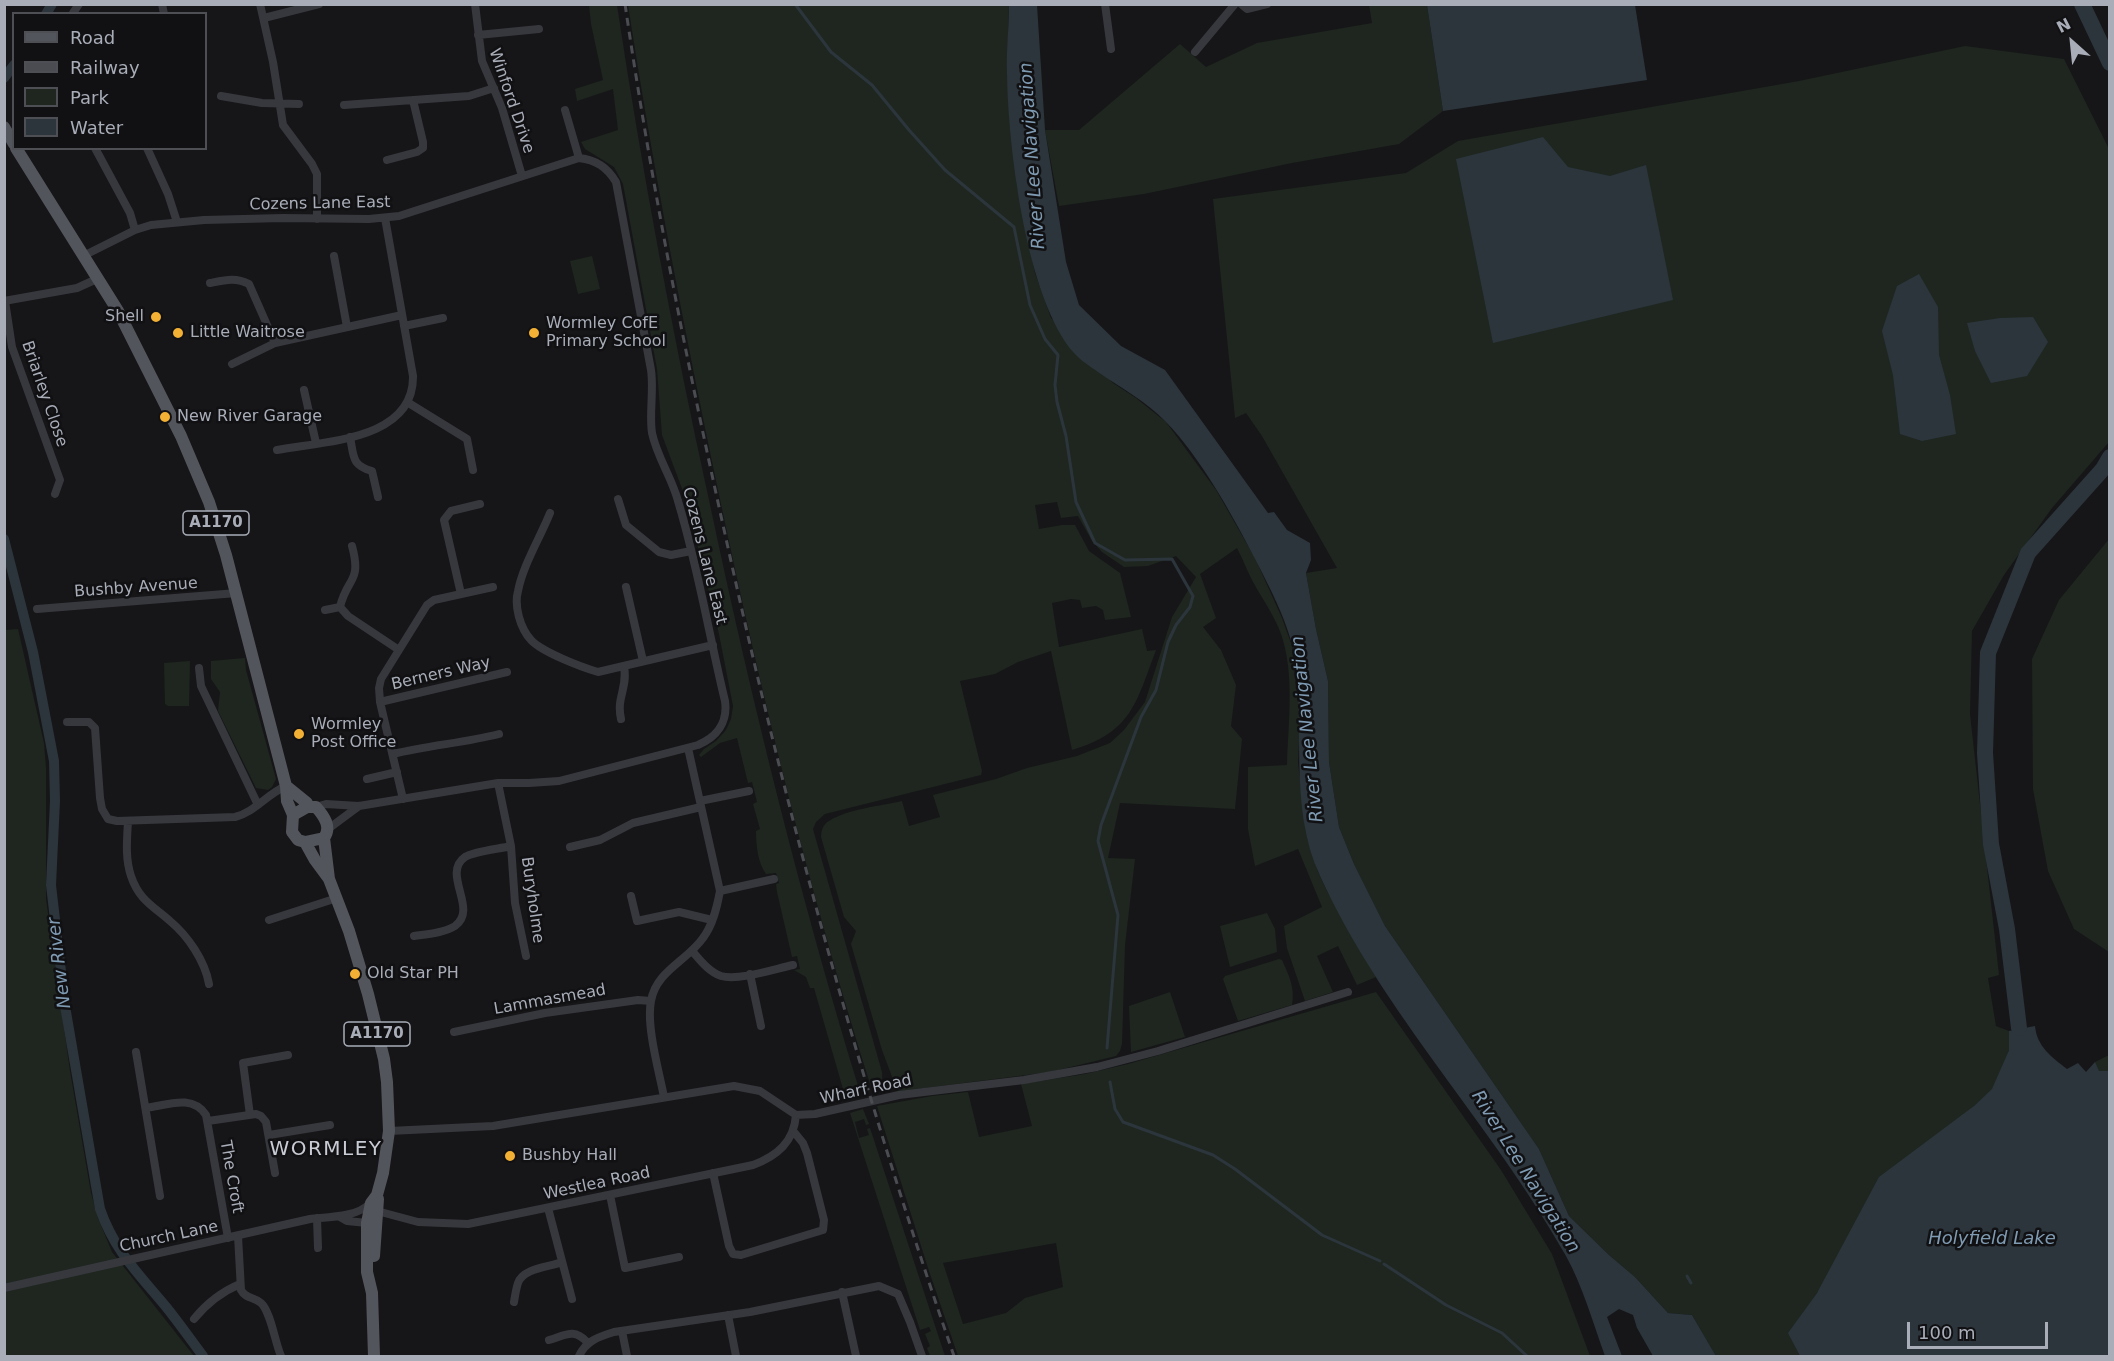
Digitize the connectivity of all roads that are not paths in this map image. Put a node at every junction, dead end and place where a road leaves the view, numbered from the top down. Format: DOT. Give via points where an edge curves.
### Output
graph roads {
  1 [pos="260,4"];
  2 [pos="319,4"];
  3 [pos="475,4"];
  4 [pos="1105,4"];
  5 [pos="1235,4"];
  6 [pos="1241,4"];
  7 [pos="1267,4"];
  8 [pos="264,18"];
  9 [pos="539,29"];
  10 [pos="477,35"];
  11 [pos="1111,49"];
  12 [pos="1195,52"];
  13 [pos="494,88"];
  14 [pos="221,96"];
  15 [pos="412,100"];
  16 [pos="278,103"];
  17 [pos="299,104"];
  18 [pos="344,105"];
  19 [pos="565,110"];
  20 [pos="4,127"];
  21 [pos="12,141"];
  22 [pos="17,150"];
  23 [pos="96,150"];
  24 [pos="148,150"];
  25 [pos="579,158"];
  26 [pos="387,160"];
  27 [pos="522,176"];
  28 [pos="385,218"];
  29 [pos="317,219"];
  30 [pos="177,222"];
  31 [pos="135,230"];
  32 [pos="85,255"];
  33 [pos="333,256"];
  34 [pos="99,278"];
  35 [pos="210,283"];
  36 [pos="5,301"];
  37 [pos="402,315"];
  38 [pos="443,318"];
  39 [pos="404,326"];
  40 [pos="347,327"];
  41 [pos="274,343"];
  42 [pos="232,364"];
  43 [pos="304,390"];
  44 [pos="407,402"];
  45 [pos="350,437"];
  46 [pos="316,443"];
  47 [pos="277,450"];
  48 [pos="473,470"];
  49 [pos="55,494"];
  50 [pos="378,497"];
  51 [pos="618,500"];
  52 [pos="480,504"];
  53 [pos="550,513"];
  54 [pos="352,546"];
  55 [pos="691,551"];
  56 [pos="493,587"];
  57 [pos="626,587"];
  58 [pos="237,593"];
  59 [pos="461,594"];
  60 [pos="340,607"];
  61 [pos="37,609"];
  62 [pos="325,610"];
  63 [pos="713,645"];
  64 [pos="399,650"];
  65 [pos="643,661"];
  66 [pos="624,666"];
  67 [pos="199,668"];
  68 [pos="507,672"];
  69 [pos="380,702"];
  70 [pos="621,719"];
  71 [pos="67,722"];
  72 [pos="499,734"];
  73 [pos="688,748"];
  74 [pos="393,754"];
  75 [pos="397,771"];
  76 [pos="367,779"];
  77 [pos="498,783"];
  78 [pos="286,786"];
  79 [pos="749,791"];
  80 [pos="267,799"];
  81 [pos="403,799"];
  82 [pos="287,801"];
  83 [pos="701,804"];
  84 [pos="258,805"];
  85 [pos="360,806"];
  86 [pos="311,807"];
  87 [pos="293,815"];
  88 [pos="128,821"];
  89 [pos="326,834"];
  90 [pos="305,842"];
  91 [pos="511,846"];
  92 [pos="570,847"];
  93 [pos="329,879"];
  94 [pos="774,879"];
  95 [pos="720,891"];
  96 [pos="631,896"];
  97 [pos="337,898"];
  98 [pos="269,920"];
  99 [pos="712,920"];
  100 [pos="414,936"];
  101 [pos="692,951"];
  102 [pos="526,956"];
  103 [pos="793,965"];
  104 [pos="750,974"];
  105 [pos="209,984"];
  106 [pos="1348,992"];
  107 [pos="651,1001"];
  108 [pos="761,1026"];
  109 [pos="454,1032"];
  110 [pos="136,1052"];
  111 [pos="288,1055"];
  112 [pos="664,1097"];
  113 [pos="146,1108"];
  114 [pos="250,1115"];
  115 [pos="796,1115"];
  116 [pos="208,1121"];
  117 [pos="330,1125"];
  118 [pos="389,1131"];
  119 [pos="794,1132"];
  120 [pos="269,1135"];
  121 [pos="275,1173"];
  122 [pos="713,1173"];
  123 [pos="609,1195"];
  124 [pos="160,1196"];
  125 [pos="375,1203"];
  126 [pos="548,1208"];
  127 [pos="340,1217"];
  128 [pos="317,1218"];
  129 [pos="367,1223"];
  130 [pos="238,1236"];
  131 [pos="228,1238"];
  132 [pos="318,1248"];
  133 [pos="679,1257"];
  134 [pos="562,1262"];
  135 [pos="240,1284"];
  136 [pos="4,1288"];
  137 [pos="842,1292"];
  138 [pos="372,1293"];
  139 [pos="573,1299"];
  140 [pos="514,1302"];
  141 [pos="728,1315"];
  142 [pos="194,1319"];
  143 [pos="622,1331"];
  144 [pos="549,1340"];
  145 [pos="587,1342"];
  146 [pos="280,1356"];
  147 [pos="374,1356"];
  148 [pos="579,1356"];
  149 [pos="627,1356"];
  150 [pos="736,1356"];
  151 [pos="856,1356"];
  152 [pos="922,1356"];
  1 -- 8 [label="street"];
  2 -- 8 [label="street"];
  3 -- 10 [label="street, Winford Drive"];
  4 -- 11 [label="street"];
  5 -- 12 [label="street"];
  6 -- 7 [label="street" via="1247,9"];
  8 -- 16 [label="street"];
  9 -- 10 [label="street, Winford Drive"];
  10 -- 13 [label="street, Winford Drive" via="482,61"];
  13 -- 15 [label="street" via="469,96"];
  13 -- 27 [label="street, Winford Drive"];
  14 -- 16 [label="street"];
  15 -- 18 [label="street"];
  15 -- 26 [label="street" via="423,148"];
  16 -- 17 [label="street"];
  16 -- 29 [label="street" via="285,130 317,174"];
  19 -- 25 [label="street"];
  20 -- 21 [label="main road"];
  22 -- 32 [label="main road, A1170"];
  23 -- 31 [label="street"];
  24 -- 30 [label="street"];
  25 -- 27 [label="street, Cozens Lane East"];
  25 -- 55 [label="street, Cozens Lane East" via="605,167 618,187 651,370 655,446 675,491"];
  27 -- 28 [label="street, Cozens Lane East" via="423,210"];
  28 -- 29 [label="street, Cozens Lane East"];
  28 -- 37 [label="street"];
  29 -- 30 [label="street, Cozens Lane East"];
  30 -- 31 [label="street, Cozens Lane East"];
  31 -- 32 [label="street, Cozens Lane East"];
  32 -- 34 [label="main road, A1170"];
  33 -- 40 [label="street"];
  34 -- 36 [label="street" via="77,288"];
  34 -- 58 [label="main road, A1170" via="181,436 209,502"];
  35 -- 41 [label="street" via="232,279 249,284"];
  36 -- 49 [label="street, Briarley Close" via="12,347 60,480"];
  37 -- 39 [label="street"];
  37 -- 40 [label="street"];
  38 -- 39 [label="street"];
  39 -- 44 [label="street" via="413,376"];
  40 -- 41 [label="street"];
  41 -- 42 [label="street"];
  43 -- 46 [label="street"];
  44 -- 45 [label="street" via="379,428"];
  44 -- 48 [label="street" via="466,439"];
  45 -- 46 [label="street"];
  45 -- 50 [label="street" via="356,463 372,471"];
  46 -- 47 [label="street"];
  51 -- 55 [label="street" via="626,525 659,552 671,555"];
  52 -- 59 [label="street" via="451,511 444,520"];
  53 -- 66 [label="street" via="518,590 516,602 524,628 538,646 585,668 598,672"];
  54 -- 60 [label="street" via="356,574"];
  55 -- 63 [label="street, Cozens Lane East"];
  56 -- 59 [label="street, Berners Way"];
  57 -- 65 [label="street"];
  58 -- 61 [label="street, Bushby Avenue"];
  58 -- 78 [label="main road, A1170"];
  59 -- 64 [label="street, Berners Way" via="427,604"];
  60 -- 62 [label="street"];
  60 -- 64 [label="street"];
  63 -- 65 [label="street"];
  63 -- 73 [label="street, Cozens Lane East" via="726,712 714,736"];
  64 -- 69 [label="street, Berners Way" via="381,679"];
  65 -- 66 [label="street"];
  66 -- 70 [label="street"];
  67 -- 84 [label="street" via="204,693"];
  68 -- 69 [label="street, Berners Way"];
  69 -- 74 [label="street, Berners Way"];
  71 -- 88 [label="street" via="89,722 95,728 102,809 108,819"];
  72 -- 74 [label="street"];
  73 -- 77 [label="street, Cozens Lane East" via="559,781"];
  73 -- 83 [label="street"];
  74 -- 75 [label="street, Berners Way"];
  75 -- 76 [label="street"];
  75 -- 81 [label="street, Berners Way"];
  77 -- 81 [label="street, Cozens Lane East"];
  77 -- 91 [label="street, Buryholme"];
  78 -- 80 [label="street"];
  78 -- 82 [label="main road, A1170"];
  78 -- 86 [label="main road"];
  79 -- 83 [label="street"];
  80 -- 82 [label="street"];
  80 -- 84 [label="street"];
  81 -- 85 [label="street, Cozens Lane East"];
  82 -- 87 [label="main road, A1170"];
  83 -- 92 [label="street" via="633,822 600,840"];
  83 -- 95 [label="street"];
  84 -- 88 [label="street" via="235,817"];
  85 -- 86 [label="street, Cozens Lane East"];
  85 -- 89 [label="street, Cozens Lane East"];
  86 -- 87 [label="main road"];
  86 -- 89 [label="main road" via="323,817"];
  87 -- 90 [label="main road" via="292,832"];
  88 -- 105 [label="street" via="127,851 132,879 144,900 191,945"];
  89 -- 90 [label="main road"];
  89 -- 93 [label="main road, A1170"];
  90 -- 93 [label="main road, A1170"];
  91 -- 100 [label="street, Buryholme" via="463,859 457,872 464,909 461,919 449,929"];
  91 -- 102 [label="street, Buryholme" via="515,903"];
  93 -- 97 [label="main road, A1170"];
  94 -- 95 [label="street"];
  95 -- 99 [label="street"];
  96 -- 99 [label="street" via="637,921 679,912"];
  97 -- 98 [label="street"];
  97 -- 118 [label="main road, A1170" via="360,965 384,1059"];
  99 -- 101 [label="street" via="705,937"];
  101 -- 104 [label="street" via="720,976"];
  101 -- 107 [label="street" via="667,971"];
  103 -- 104 [label="street"];
  104 -- 108 [label="street"];
  106 -- 115 [label="street, Wharf Road" via="1097,1067 899,1095"];
  107 -- 109 [label="street, Lammasmead" via="544,1013"];
  107 -- 112 [label="street" via="651,1026"];
  110 -- 113 [label="street"];
  111 -- 114 [label="street" via="243,1063"];
  112 -- 115 [label="street" via="743,1087 766,1095"];
  112 -- 118 [label="street" via="493,1126"];
  113 -- 116 [label="street, The Croft" via="191,1102"];
  113 -- 124 [label="street"];
  114 -- 116 [label="street, The Croft"];
  114 -- 120 [label="street" via="261,1116"];
  115 -- 119 [label="street"];
  116 -- 131 [label="street, The Croft"];
  117 -- 120 [label="street"];
  118 -- 125 [label="main road, A1170"];
  119 -- 122 [label="street, Westlea Road" via="770,1158"];
  119 -- 122 [label="street" via="807,1153 824,1220 823,1230 734,1254"];
  120 -- 121 [label="street"];
  122 -- 123 [label="street, Westlea Road"];
  123 -- 126 [label="street, Westlea Road"];
  123 -- 133 [label="street" via="625,1268"];
  125 -- 126 [label="street, Westlea Road" via="418,1222 453,1224"];
  125 -- 127 [label="street, Church Lane"];
  125 -- 129 [label="main road, A1170"];
  125 -- 138 [label="main road"];
  126 -- 134 [label="street"];
  127 -- 128 [label="street, Church Lane"];
  127 -- 129 [label="street, Church Lane"];
  128 -- 130 [label="street, Church Lane"];
  128 -- 132 [label="street"];
  129 -- 138 [label="main road, A1170" via="367,1272"];
  130 -- 131 [label="street, Church Lane"];
  130 -- 135 [label="street"];
  131 -- 136 [label="street, Church Lane"];
  134 -- 139 [label="street"];
  134 -- 140 [label="street" via="522,1276"];
  135 -- 142 [label="street" via="214,1299"];
  135 -- 146 [label="street" via="243,1295 263,1306"];
  137 -- 141 [label="street"];
  137 -- 151 [label="street"];
  137 -- 152 [label="street" via="879,1286 898,1294"];
  138 -- 147 [label="main road, A1170"];
  141 -- 143 [label="street"];
  141 -- 150 [label="street"];
  143 -- 145 [label="street"];
  143 -- 149 [label="street"];
  144 -- 145 [label="street" via="574,1332"];
  145 -- 148 [label="street"];
}
